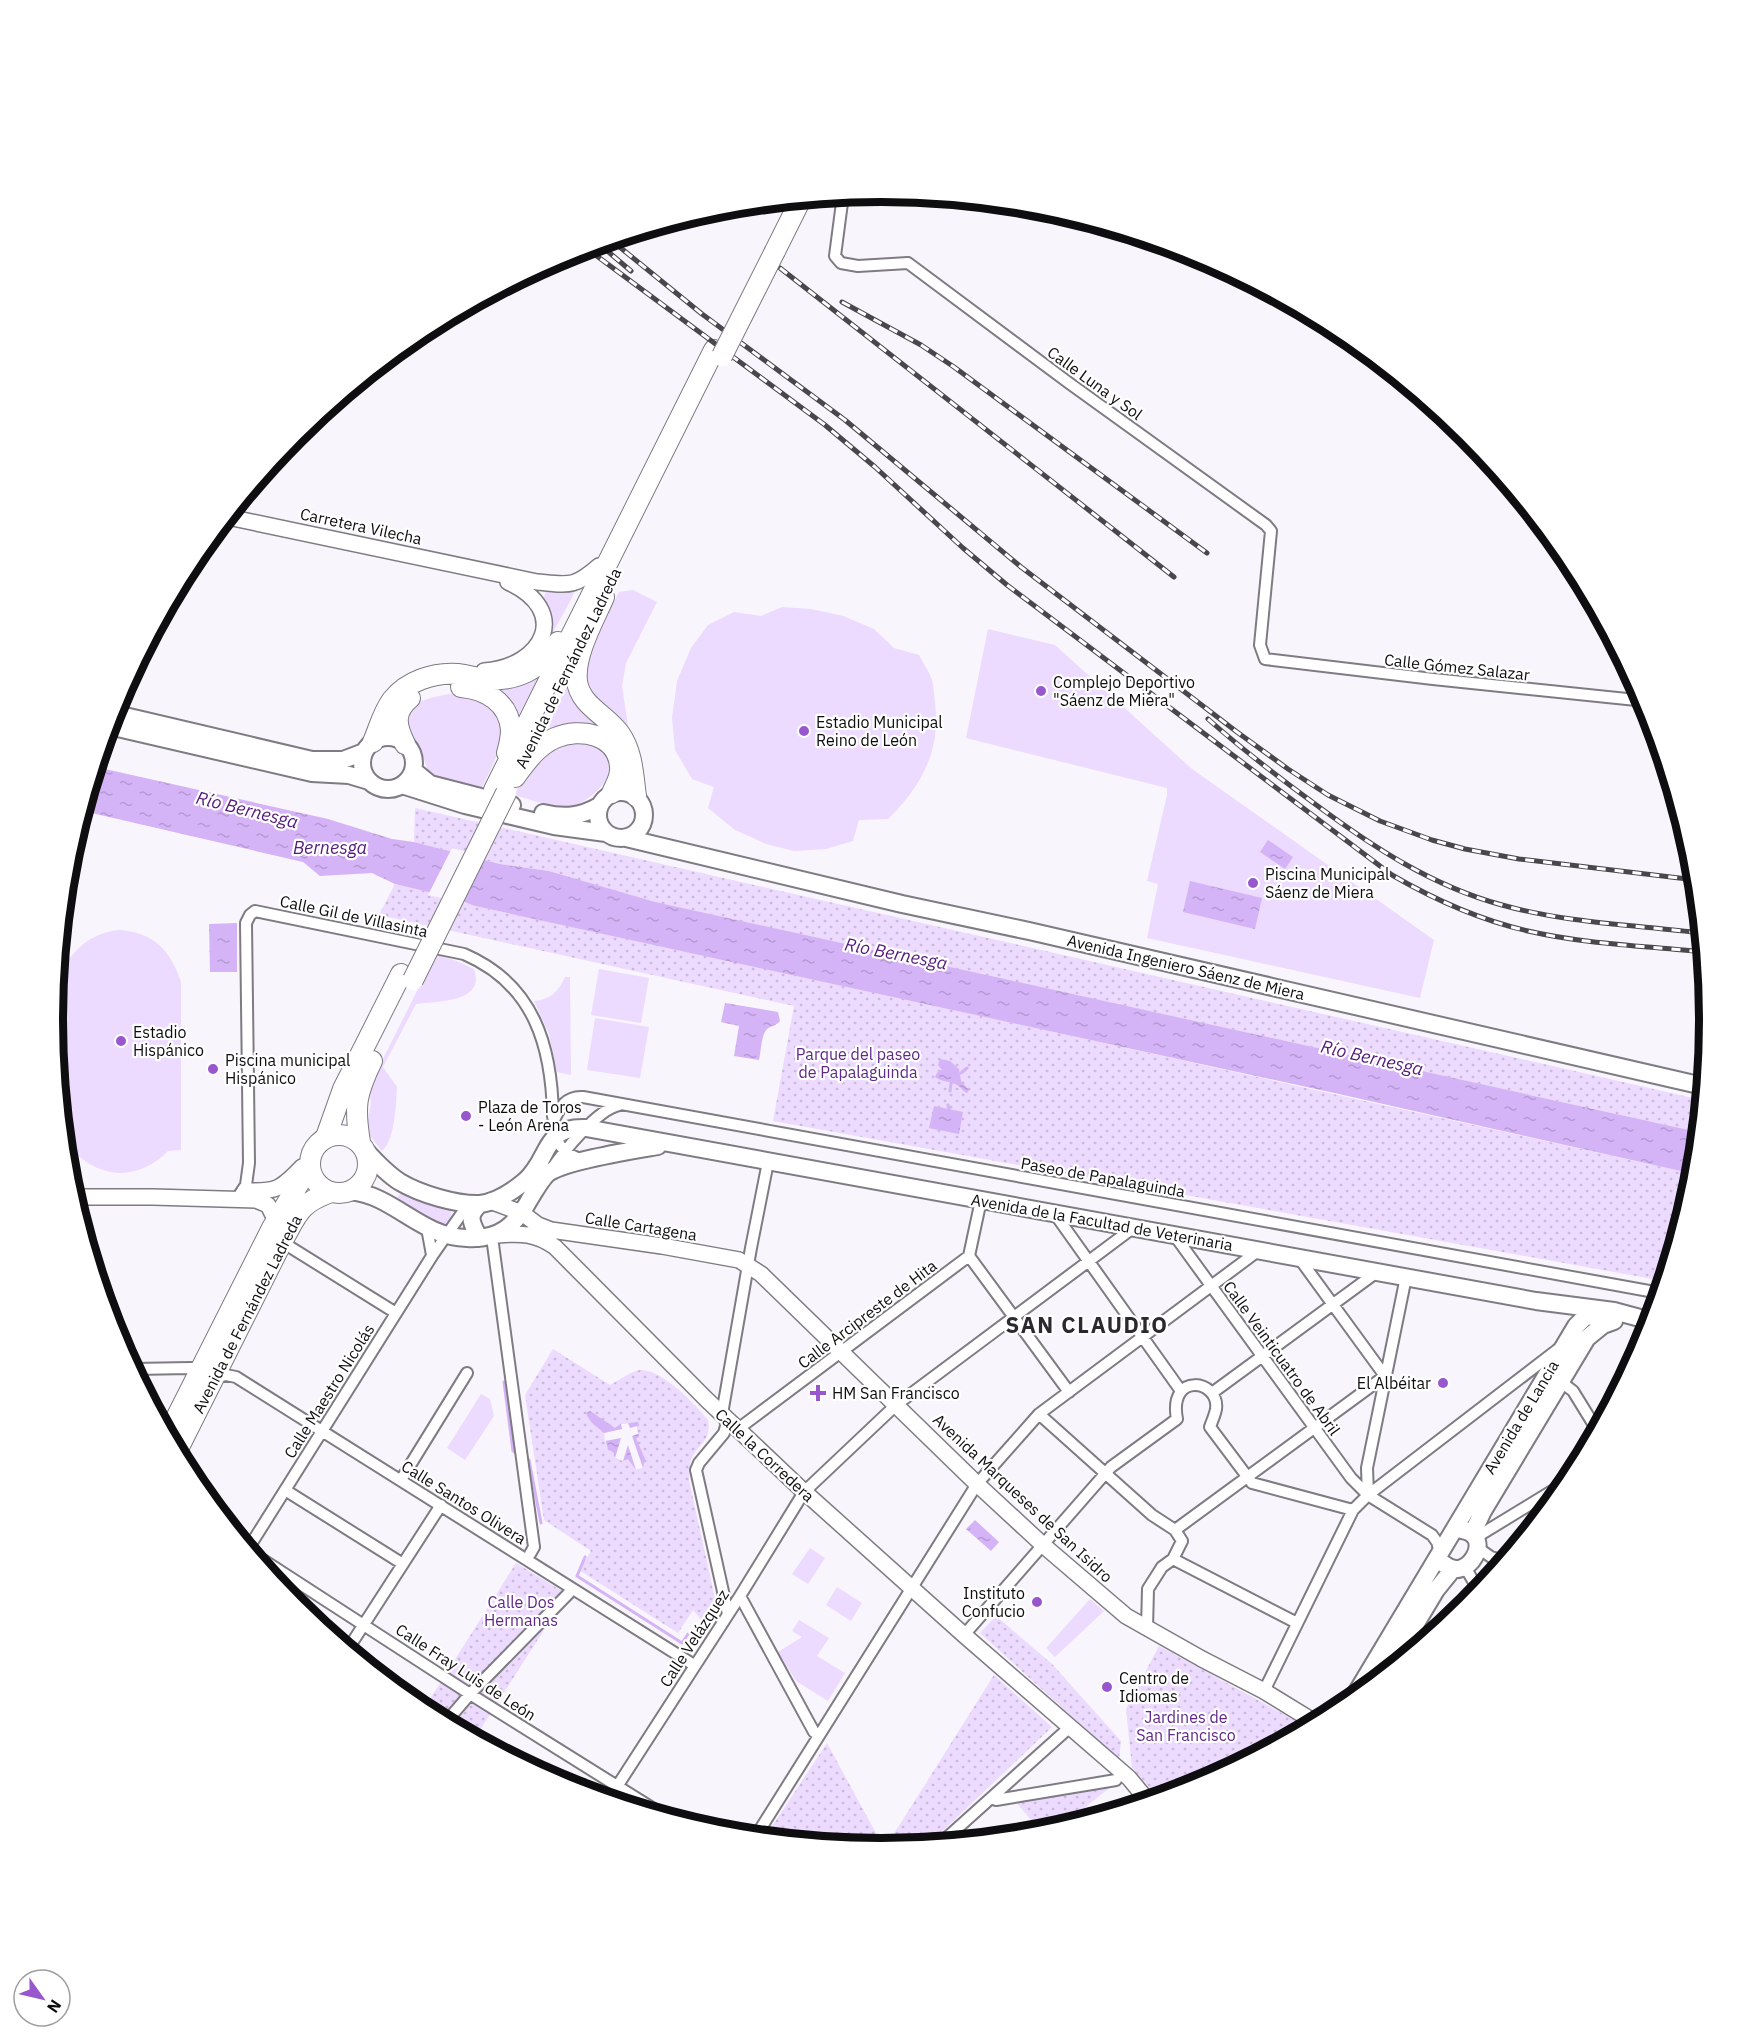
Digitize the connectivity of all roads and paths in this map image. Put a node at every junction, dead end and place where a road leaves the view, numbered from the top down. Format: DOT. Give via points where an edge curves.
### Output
graph roads {
  1 [pos="842,203"];
  2 [pos="796,207"];
  3 [pos="786,208"];
  4 [pos="771,248"];
  5 [pos="718,353"];
  6 [pos="655,467"];
  7 [pos="235,518"];
  8 [pos="607,569"];
  9 [pos="486,572"];
  10 [pos="552,584"];
  11 [pos="539,606"];
  12 [pos="1265,659"];
  13 [pos="456,674"];
  14 [pos="1634,700"];
  15 [pos="122,715"];
  16 [pos="117,728"];
  17 [pos="405,744"];
  18 [pos="369,747"];
  19 [pos="413,770"];
  20 [pos="369,781"];
  21 [pos="505,783"];
  22 [pos="402,785"];
  23 [pos="636,796"];
  24 [pos="605,800"];
  25 [pos="644,818"];
  26 [pos="606,833"];
  27 [pos="626,838"];
  28 [pos="669,849"];
  29 [pos="407,977"];
  30 [pos="1696,1084"];
  31 [pos="622,1105"];
  32 [pos="586,1128"];
  33 [pos="554,1129"];
  34 [pos="326,1137"];
  35 [pos="668,1144"];
  36 [pos="363,1147"];
  37 [pos="566,1152"];
  38 [pos="587,1160"];
  39 [pos="310,1162"];
  40 [pos="768,1162"];
  41 [pos="548,1173"];
  42 [pos="243,1191"];
  43 [pos="340,1191"];
  44 [pos="83,1197"];
  45 [pos="153,1197"];
  46 [pos="186,1198"];
  47 [pos="981,1200"];
  48 [pos="480,1203"];
  49 [pos="1055,1214"];
  50 [pos="526,1216"];
  51 [pos="276,1221"];
  52 [pos="1133,1228"];
  53 [pos="564,1233"];
  54 [pos="1175,1236"];
  55 [pos="490,1237"];
  56 [pos="282,1242"];
  57 [pos="438,1247"];
  58 [pos="555,1247"];
  59 [pos="1258,1251"];
  60 [pos="969,1256"];
  61 [pos="1299,1258"];
  62 [pos="1089,1261"];
  63 [pos="748,1266"];
  64 [pos="1377,1272"];
  65 [pos="1406,1277"];
  66 [pos="1212,1287"];
  67 [pos="1653,1292"];
  68 [pos="1542,1303"];
  69 [pos="1332,1305"];
  70 [pos="1572,1305"];
  71 [pos="396,1313"];
  72 [pos="1632,1316"];
  73 [pos="1014,1317"];
  74 [pos="1585,1317"];
  75 [pos="1642,1320"];
  76 [pos="1614,1321"];
  77 [pos="1641,1322"];
  78 [pos="1143,1337"];
  79 [pos="1574,1338"];
  80 [pos="842,1352"];
  81 [pos="1262,1356"];
  82 [pos="141,1369"];
  83 [pos="1530,1372"];
  84 [pos="467,1373"];
  85 [pos="207,1374"];
  86 [pos="1385,1376"];
  87 [pos="1553,1379"];
  88 [pos="1181,1391"];
  89 [pos="1069,1392"];
  90 [pos="1212,1393"];
  91 [pos="896,1405"];
  92 [pos="1039,1414"];
  93 [pos="729,1421"];
  94 [pos="1592,1423"];
  95 [pos="172,1428"];
  96 [pos="1314,1428"];
  97 [pos="322,1431"];
  98 [pos="181,1441"];
  99 [pos="1106,1473"];
  100 [pos="1247,1478"];
  101 [pos="401,1480"];
  102 [pos="977,1484"];
  103 [pos="285,1490"];
  104 [pos="804,1492"];
  105 [pos="1368,1495"];
  106 [pos="1546,1495"];
  107 [pos="441,1506"];
  108 [pos="1353,1509"];
  109 [pos="1175,1530"];
  110 [pos="1451,1534"];
  111 [pos="1432,1535"];
  112 [pos="1475,1540"];
  113 [pos="254,1544"];
  114 [pos="1043,1545"];
  115 [pos="1440,1552"];
  116 [pos="530,1554"];
  117 [pos="1173,1559"];
  118 [pos="1496,1559"];
  119 [pos="269,1563"];
  120 [pos="403,1564"];
  121 [pos="1459,1568"];
  122 [pos="1473,1583"];
  123 [pos="912,1588"];
  124 [pos="569,1593"];
  125 [pos="740,1596"];
  126 [pos="728,1614"];
  127 [pos="1297,1623"];
  128 [pos="364,1624"];
  129 [pos="1147,1628"];
  130 [pos="964,1635"];
  131 [pos="1416,1638"];
  132 [pos="352,1643"];
  133 [pos="694,1665"];
  134 [pos="1364,1679"];
  135 [pos="1264,1691"];
  136 [pos="470,1694"];
  137 [pos="452,1715"];
  138 [pos="1308,1717"];
  139 [pos="1070,1727"];
  140 [pos="814,1732"];
  141 [pos="1116,1780"];
  142 [pos="617,1787"];
  143 [pos="613,1793"];
  144 [pos="1143,1795"];
  145 [pos="996,1800"];
  146 [pos="641,1802"];
  147 [pos="761,1829"];
  148 [pos="950,1834"];
  1 -- 12 [label="street, Calle Luna y Sol" via="835,256 842,263 908,263 1266,525 1271,531 1260,645"];
  2 -- 4 [label="highway, Avenida de Fernández Ladreda"];
  3 -- 4 [label="highway, Avenida de Fernández Ladreda"];
  4 -- 5 [label="highway, Avenida de Fernández Ladreda, bridge"];
  5 -- 6 [label="highway, Avenida de Fernández Ladreda"];
  5 -- 8 [label="highway, Avenida de Fernández Ladreda"];
  6 -- 8 [label="highway" via="636,491"];
  6 -- 21 [label="highway, Avenida de Fernández Ladreda"];
  7 -- 9 [label="main road, Carretera Vilecha"];
  8 -- 10 [label="main road" via="570,585"];
  8 -- 13 [label="highway" via="555,648 533,670 492,679"];
  8 -- 21 [label="highway, Avenida de Fernández Ladreda"];
  8 -- 23 [label="highway" via="579,657 577,681 582,696 625,742"];
  9 -- 10 [label="main road"];
  9 -- 11 [label="main road" via="529,593"];
  10 -- 11 [label="main road" via="545,587"];
  11 -- 13 [label="main road" via="544,628 539,642 523,659 502,669"];
  12 -- 14 [label="street, Calle Gómez Salazar"];
  13 -- 18 [label="highway" via="425,678 398,693"];
  15 -- 18 [label="main road" via="312,760 343,760"];
  16 -- 20 [label="main road" via="312,773 349,775"];
  17 -- 18 [label="main road" via="394,738 382,738"];
  17 -- 19 [label="main road" via="414,757"];
  17 -- 21 [label="highway" via="396,722 400,707 411,696 439,687 476,689 494,698 508,718 511,730"];
  18 -- 20 [label="main road" via="362,765"];
  19 -- 22 [label="main road"];
  19 -- 24 [label="main road" via="430,784 553,815 572,817 586,813"];
  20 -- 22 [label="main road" via="387,790"];
  21 -- 24 [label="highway" via="532,754 554,738 584,732 607,742 618,757 619,779"];
  21 -- 29 [label="highway, Avenida de Fernández Ladreda, bridge"];
  22 -- 26 [label="main road" via="543,824"];
  23 -- 24 [label="main road" via="626,793"];
  23 -- 25 [label="main road"];
  24 -- 26 [label="main road" via="598,822"];
  25 -- 27 [label="main road" via="637,832"];
  25 -- 28 [label="main road"];
  26 -- 27 [label="main road"];
  27 -- 28 [label="main road, Avenida Ingeniero Sáenz de Miera"];
  28 -- 30 [label="main road, Avenida Ingeniero Sáenz de Miera"];
  29 -- 34 [label="highway, Avenida de Fernández Ladreda" via="343,1089"];
  29 -- 36 [label="highway, Avenida de Fernández Ladreda" via="358,1095 356,1116"];
  31 -- 32 [label="street, Avenida de la Facultad de Veterinaria" via="602,1112"];
  31 -- 33 [label="street, Paseo de Papalaguinda" via="568,1099 558,1110"];
  31 -- 67 [label="street, Paseo de Papalaguinda"];
  32 -- 33 [label="main road, Avenida de la Facultad de Veterinaria"];
  32 -- 35 [label="main road, Avenida de la Facultad de Veterinaria"];
  32 -- 37 [label="street, Avenida de la Facultad de Veterinaria"];
  33 -- 37 [label="street"];
  33 -- 42 [label="street, Calle Gil de Villasinta" via="553,1088 539,1028 510,983 491,968 464,954 255,911 246,923 249,1163"];
  33 -- 48 [label="main road" via="530,1175 517,1187"];
  34 -- 36 [label="highway" via="343,1134"];
  34 -- 39 [label="highway" via="318,1142"];
  35 -- 38 [label="main road, Avenida de la Facultad de Veterinaria"];
  35 -- 40 [label="main road, Avenida de la Facultad de Veterinaria"];
  36 -- 43 [label="highway" via="369,1165 366,1175 359,1186"];
  36 -- 48 [label="main road" via="402,1183 440,1198"];
  37 -- 38 [label="street"];
  37 -- 41 [label="street, Avenida de la Facultad de Veterinaria"];
  38 -- 41 [label="main road, Avenida de la Facultad de Veterinaria"];
  39 -- 42 [label="main road" via="281,1187"];
  39 -- 43 [label="highway" via="316,1181"];
  39 -- 51 [label="highway, Avenida de Fernández Ladreda"];
  40 -- 47 [label="main road, Avenida de la Facultad de Veterinaria"];
  40 -- 63 [label="street"];
  41 -- 50 [label="main road, Avenida de la Facultad de Veterinaria"];
  42 -- 45 [label="main road"];
  42 -- 46 [label="street" via="233,1197"];
  43 -- 56 [label="highway, Avenida de Fernández Ladreda" via="311,1199 304,1205"];
  43 -- 57 [label="main road, Calle la Corredera" via="369,1194 383,1201 427,1228"];
  44 -- 45 [label="main road"];
  45 -- 46 [label="main road"];
  46 -- 51 [label="main road" via="263,1202"];
  47 -- 49 [label="main road, Avenida de la Facultad de Veterinaria"];
  47 -- 60 [label="street"];
  48 -- 50 [label="main road, Calle Cartagena"];
  48 -- 55 [label="main road" via="471,1215 472,1224"];
  48 -- 57 [label="street, Calle Maestro Nicolás"];
  49 -- 52 [label="main road, Avenida de la Facultad de Veterinaria"];
  49 -- 62 [label="street"];
  50 -- 53 [label="main road, Calle Cartagena" via="538,1225"];
  50 -- 55 [label="main road, Avenida de la Facultad de Veterinaria"];
  51 -- 85 [label="highway, Avenida de Fernández Ladreda"];
  52 -- 54 [label="main road, Avenida de la Facultad de Veterinaria"];
  52 -- 62 [label="street, Calle Velázquez"];
  53 -- 58 [label="street"];
  53 -- 63 [label="main road, Calle Cartagena" via="695,1252 739,1260"];
  54 -- 59 [label="main road, Avenida de la Facultad de Veterinaria"];
  54 -- 66 [label="street, Calle Veinticuatro de Abril"];
  55 -- 57 [label="main road, Calle la Corredera"];
  55 -- 58 [label="main road, Calle la Corredera" via="521,1233 534,1235"];
  55 -- 116 [label="street" via="534,1547"];
  56 -- 71 [label="street"];
  56 -- 85 [label="highway, Avenida de Fernández Ladreda"];
  57 -- 71 [label="street, Calle Maestro Nicolás"];
  58 -- 93 [label="main road, Calle la Corredera"];
  59 -- 61 [label="main road, Avenida de la Facultad de Veterinaria"];
  59 -- 66 [label="street"];
  60 -- 73 [label="street"];
  60 -- 80 [label="street, Calle Arcipreste de Hita"];
  61 -- 64 [label="main road, Avenida de la Facultad de Veterinaria"];
  61 -- 69 [label="street"];
  62 -- 73 [label="street, Calle Velázquez"];
  62 -- 78 [label="street"];
  63 -- 80 [label="main road, Avenida Marqueses de San Isidro"];
  63 -- 93 [label="street"];
  64 -- 65 [label="main road, Avenida de la Facultad de Veterinaria"];
  64 -- 69 [label="street"];
  65 -- 68 [label="main road, Avenida de la Facultad de Veterinaria"];
  65 -- 86 [label="street"];
  66 -- 78 [label="street"];
  66 -- 81 [label="street, Calle Veinticuatro de Abril"];
  68 -- 70 [label="main road, Avenida de la Facultad de Veterinaria"];
  68 -- 74 [label="main road, Avenida de la Facultad de Veterinaria"];
  68 -- 79 [label="main road" via="1565,1316"];
  69 -- 81 [label="street"];
  69 -- 86 [label="street"];
  70 -- 72 [label="main road, Avenida de la Facultad de Veterinaria"];
  70 -- 74 [label="main road"];
  71 -- 97 [label="street, Calle Maestro Nicolás"];
  72 -- 74 [label="main road"];
  72 -- 75 [label="main road, Avenida de la Facultad de Veterinaria"];
  73 -- 89 [label="street"];
  73 -- 91 [label="street, Calle Velázquez"];
  74 -- 76 [label="main road, Avenida de la Facultad de Veterinaria"];
  74 -- 79 [label="main road" via="1588,1329"];
  76 -- 77 [label="main road, Avenida de la Facultad de Veterinaria"];
  76 -- 79 [label="main road, Avenida de Lancia"];
  78 -- 88 [label="street"];
  78 -- 89 [label="street"];
  79 -- 83 [label="street"];
  79 -- 87 [label="main road, Avenida de Lancia"];
  79 -- 87 [label="main road, Avenida de Lancia"];
  80 -- 91 [label="main road, Avenida Marqueses de San Isidro"];
  80 -- 93 [label="street, Calle Arcipreste de Hita"];
  81 -- 90 [label="street"];
  81 -- 96 [label="street, Calle Veinticuatro de Abril"];
  82 -- 85 [label="street, Calle Santos Olivera" via="191,1368"];
  83 -- 87 [label="street"];
  83 -- 105 [label="street"];
  84 -- 101 [label="street"];
  85 -- 95 [label="highway, Avenida de Fernández Ladreda"];
  85 -- 97 [label="street, Calle Santos Olivera" via="236,1377"];
  85 -- 98 [label="highway, Avenida de Fernández Ladreda"];
  86 -- 96 [label="street"];
  86 -- 105 [label="street" via="1368,1468"];
  87 -- 94 [label="street" via="1573,1391"];
  87 -- 110 [label="main road, Avenida de Lancia"];
  87 -- 112 [label="main road, Avenida de Lancia" via="1484,1511"];
  88 -- 90 [label="street" via="1199,1385"];
  88 -- 99 [label="street" via="1175,1404 1177,1419"];
  89 -- 92 [label="street"];
  90 -- 100 [label="street" via="1216,1410 1210,1427"];
  91 -- 102 [label="main road, Avenida Marqueses de San Isidro"];
  91 -- 104 [label="street, Calle Velázquez"];
  92 -- 99 [label="street"];
  92 -- 102 [label="street"];
  93 -- 104 [label="main road, Calle la Corredera"];
  93 -- 126 [label="street" via="724,1434 696,1470"];
  96 -- 100 [label="street"];
  96 -- 105 [label="street, Calle Veinticuatro de Abril" via="1351,1479"];
  97 -- 101 [label="street, Calle Santos Olivera"];
  97 -- 103 [label="street, Calle Maestro Nicolás"];
  99 -- 109 [label="street" via="1152,1515"];
  99 -- 114 [label="street"];
  100 -- 108 [label="street" via="1252,1483"];
  100 -- 109 [label="street"];
  101 -- 107 [label="street, Calle Santos Olivera"];
  102 -- 114 [label="main road, Avenida Marqueses de San Isidro"];
  102 -- 123 [label="street"];
  103 -- 113 [label="street, Calle Maestro Nicolás"];
  103 -- 120 [label="street"];
  104 -- 123 [label="main road, Calle la Corredera"];
  104 -- 125 [label="street, Calle Velázquez"];
  105 -- 108 [label="street"];
  105 -- 111 [label="street, Calle Veinticuatro de Abril"];
  106 -- 112 [label="street"];
  107 -- 120 [label="street"];
  107 -- 133 [label="street, Calle Santos Olivera"];
  108 -- 127 [label="street"];
  109 -- 117 [label="street" via="1182,1541"];
  110 -- 111 [label="street"];
  110 -- 112 [label="main road" via="1462,1530"];
  110 -- 115 [label="main road, Avenida de Lancia"];
  111 -- 115 [label="street"];
  112 -- 118 [label="street"];
  112 -- 121 [label="main road, Avenida de Lancia" via="1476,1554"];
  114 -- 129 [label="main road, Avenida Marqueses de San Isidro" via="1126,1616"];
  114 -- 130 [label="street"];
  115 -- 121 [label="main road" via="1444,1564"];
  115 -- 134 [label="main road, Avenida de Lancia"];
  117 -- 127 [label="street"];
  117 -- 129 [label="street" via="1162,1567 1148,1589"];
  119 -- 128 [label="street, Calle Fray Luis de León"];
  120 -- 128 [label="street"];
  121 -- 122 [label="street"];
  121 -- 131 [label="main road, Avenida de Lancia" via="1436,1590"];
  123 -- 130 [label="main road, Calle la Corredera"];
  123 -- 147 [label="street"];
  124 -- 136 [label="street"];
  125 -- 126 [label="street, Calle Velázquez"];
  125 -- 140 [label="street"];
  126 -- 133 [label="street, Calle Velázquez"];
  127 -- 135 [label="street"];
  128 -- 132 [label="street"];
  128 -- 136 [label="street, Calle Fray Luis de León"];
  129 -- 135 [label="main road, Avenida Marqueses de San Isidro"];
  130 -- 139 [label="main road, Calle la Corredera"];
  133 -- 142 [label="street, Calle Velázquez"];
  135 -- 138 [label="main road, Avenida Marqueses de San Isidro"];
  136 -- 137 [label="street"];
  136 -- 142 [label="street, Calle Fray Luis de León"];
  139 -- 144 [label="main road, Calle la Corredera"];
  139 -- 148 [label="street"];
  141 -- 145 [label="street"];
  142 -- 143 [label="street, Calle Velázquez"];
  142 -- 146 [label="street, Calle Fray Luis de León"];
}
